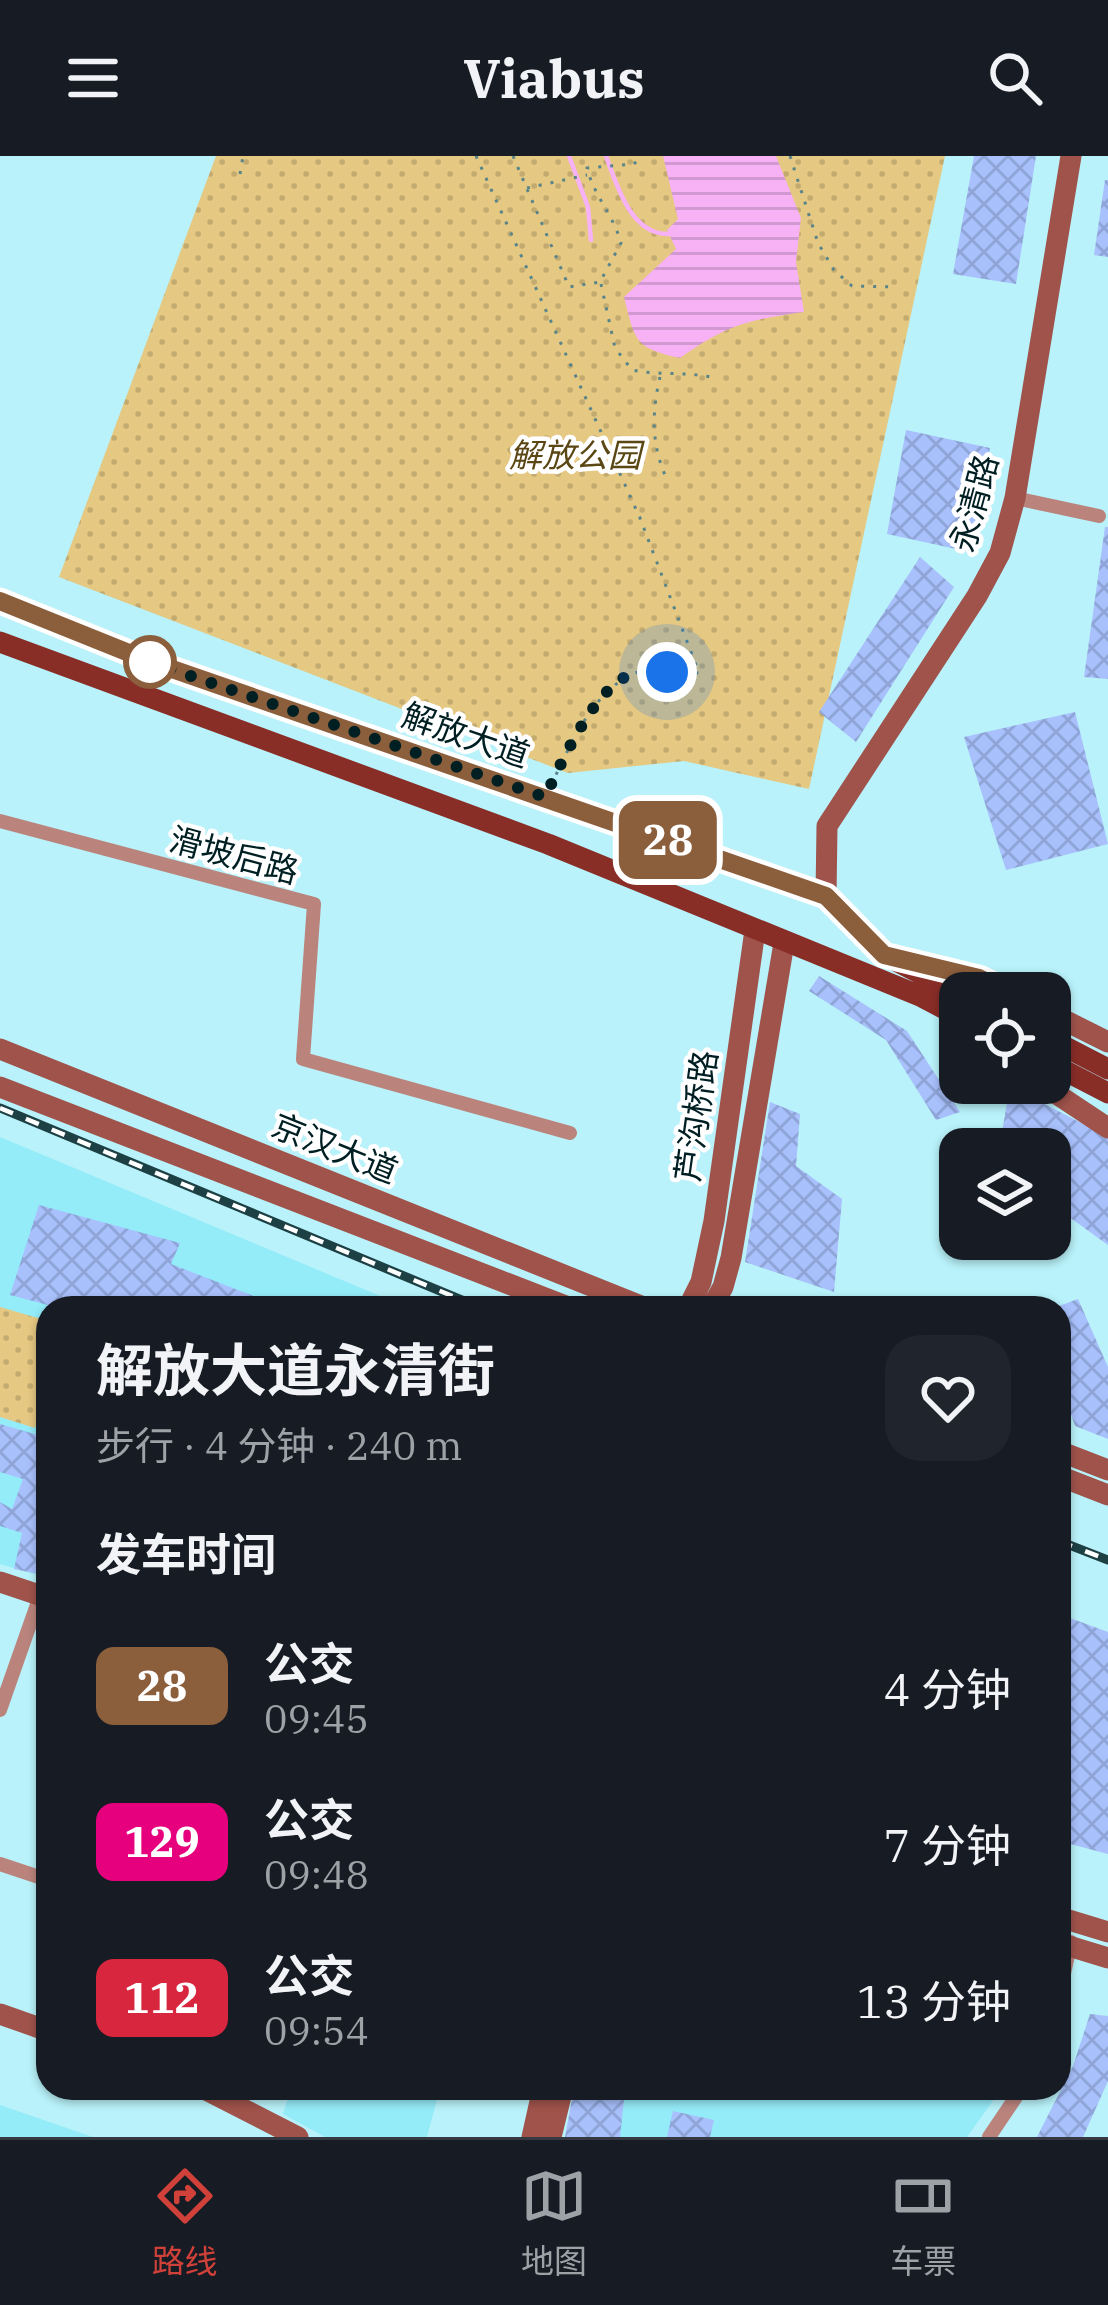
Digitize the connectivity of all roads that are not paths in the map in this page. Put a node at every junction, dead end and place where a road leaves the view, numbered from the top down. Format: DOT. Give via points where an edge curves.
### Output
graph roads {
  1 [pos="1071,156"];
  2 [pos="1015,498"];
  3 [pos="1099,516"];
  4 [pos="2,602"];
  5 [pos="0,642"];
  6 [pos="0,821"];
  7 [pos="826,896"];
  8 [pos="755,930"];
  9 [pos="784,944"];
  10 [pos="884,955"];
  11 [pos="954,972"];
  12 [pos="939,983"];
  13 [pos="939,1008"];
  14 [pos="1071,1024"];
  15 [pos="1108,1042"];
  16 [pos="0,1049"];
  17 [pos="1071,1050"];
  18 [pos="1108,1069"];
  19 [pos="1071,1074"];
  20 [pos="0,1087"];
  21 [pos="1108,1093"];
  22 [pos="1071,1104"];
  23 [pos="1108,1128"];
  24 [pos="570,1133"];
  25 [pos="540,1296"];
  26 [pos="616,1296"];
  27 [pos="694,1296"];
  28 [pos="718,1296"];
  29 [pos="1071,1456"];
  30 [pos="1108,1470"];
  31 [pos="1071,1481"];
  32 [pos="1108,1495"];
  33 [pos="0,1582"];
  34 [pos="36,1594"];
  35 [pos="36,1618"];
  36 [pos="0,1710"];
  37 [pos="0,1864"];
  38 [pos="36,1876"];
  39 [pos="1071,1921"];
  40 [pos="1108,1932"];
  41 [pos="1071,1946"];
  42 [pos="1108,1958"];
  43 [pos="0,2014"];
  44 [pos="36,2023"];
  45 [pos="228,2100"];
  46 [pos="540,2100"];
  47 [pos="560,2100"];
  48 [pos="1014,2100"];
  49 [pos="298,2137"];
  50 [pos="532,2137"];
  51 [pos="551,2137"];
  52 [pos="989,2137"];
  1 -- 2 [label="main road, 永清路"];
  2 -- 3 [label="street"];
  2 -- 7 [label="main road, 永清路" via="977,596 827,826"];
  4 -- 7 [label="main road, 解放大道" via="149,661"];
  5 -- 8 [label="main road" via="548,844"];
  6 -- 24 [label="street, 滑坡后路" via="314,904 302,1059"];
  7 -- 10 [label="main road, 解放大道"];
  8 -- 9 [label="main road"];
  8 -- 27 [label="main road, 芦沟桥路" via="714,1221"];
  9 -- 13 [label="main road"];
  9 -- 28 [label="main road, 芦沟桥路"];
  10 -- 11 [label="main road"];
  10 -- 12 [label="main road, 解放大道"];
  14 -- 15 [label="main road"];
  16 -- 26 [label="main road, 京汉大道"];
  17 -- 18 [label="main road"];
  19 -- 21 [label="main road"];
  20 -- 25 [label="main road, 京汉大道"];
  22 -- 23 [label="main road"];
  29 -- 30 [label="main road"];
  31 -- 32 [label="main road"];
  33 -- 34 [label="main road"];
  35 -- 36 [label="street"];
  37 -- 38 [label="street"];
  39 -- 40 [label="main road"];
  41 -- 42 [label="main road"];
  43 -- 44 [label="main road"];
  45 -- 49 [label="main road"];
  46 -- 50 [label="main road"];
  47 -- 51 [label="main road"];
  48 -- 52 [label="street"];
}
